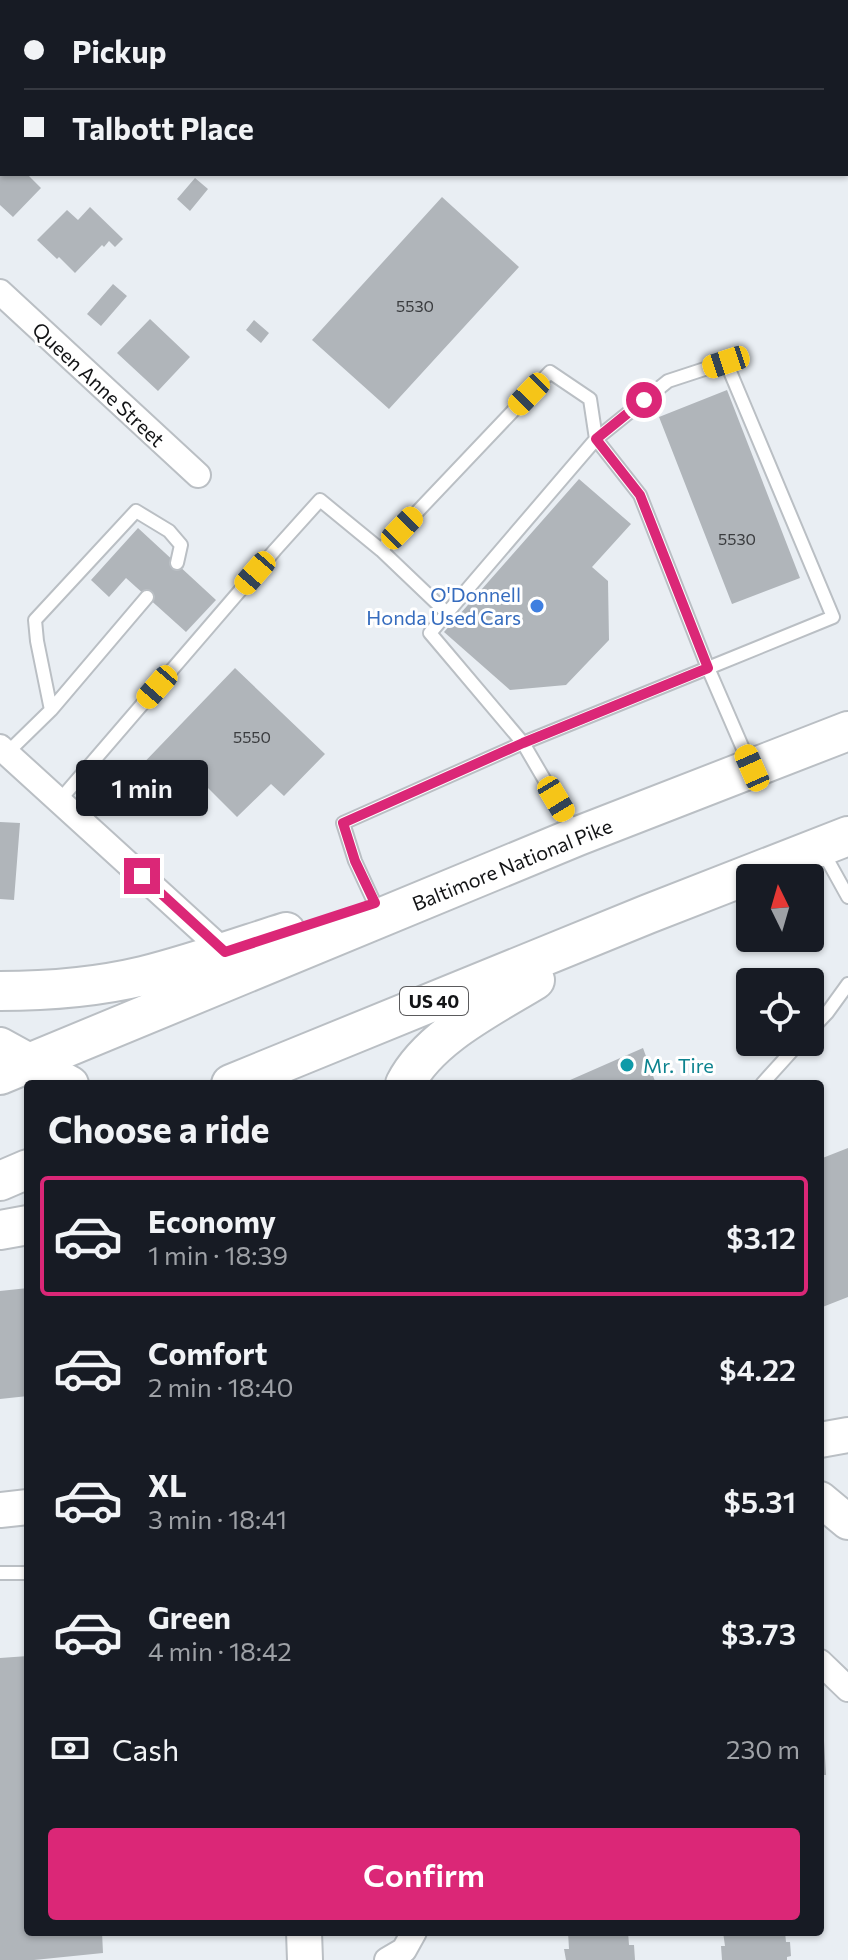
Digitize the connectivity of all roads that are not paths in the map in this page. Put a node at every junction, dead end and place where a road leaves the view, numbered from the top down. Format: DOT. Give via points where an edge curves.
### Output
graph roads {
  1 [pos="0,292"];
  2 [pos="596,439"];
  3 [pos="198,475"];
  4 [pos="381,550"];
  5 [pos="177,563"];
  6 [pos="147,597"];
  7 [pos="447,613"];
  8 [pos="708,668"];
  9 [pos="51,710"];
  10 [pos="848,731"];
  11 [pos="523,743"];
  12 [pos="4,750"];
  13 [pos="752,768"];
  14 [pos="59,801"];
  15 [pos="578,836"];
  16 [pos="834,842"];
  17 [pos="848,897"];
  18 [pos="378,910"];
  19 [pos="637,918"];
  20 [pos="225,952"];
  21 [pos="848,984"];
  22 [pos="0,991"];
  23 [pos="824,1016"];
  24 [pos="787,1056"];
  25 [pos="10,1061"];
  26 [pos="60,1080"];
  27 [pos="241,1080"];
  28 [pos="407,1080"];
  29 [pos="766,1080"];
  30 [pos="24,1171"];
  31 [pos="0,1181"];
  32 [pos="24,1226"];
  33 [pos="0,1230"];
  34 [pos="848,1435"];
  35 [pos="824,1439"];
  36 [pos="824,1502"];
  37 [pos="24,1507"];
  38 [pos="0,1510"];
  39 [pos="848,1522"];
  40 [pos="0,1573"];
  41 [pos="24,1573"];
  42 [pos="824,1666"];
  43 [pos="848,1689"];
  44 [pos="304,1936"];
  45 [pos="412,1936"];
  46 [pos="305,1960"];
  47 [pos="387,1960"];
  1 -- 3 [label="street, Queen Anne Street"];
  2 -- 4 [label="lane" via="590,399 550,372"];
  2 -- 7 [label="lane"];
  2 -- 8 [label="lane" via="640,495"];
  2 -- 8 [label="lane" via="668,381 726,362 833,617"];
  4 -- 7 [label="lane"];
  4 -- 14 [label="lane" via="320,500"];
  5 -- 9 [label="lane" via="181,545 136,511 35,620"];
  6 -- 9 [label="lane"];
  7 -- 11 [label="lane" via="430,633"];
  8 -- 11 [label="lane"];
  8 -- 13 [label="lane"];
  9 -- 12 [label="lane"];
  10 -- 13 [label="main road, Baltimore National Pike"];
  11 -- 15 [label="lane"];
  11 -- 18 [label="lane" via="343,823"];
  12 -- 14 [label="street"];
  13 -- 15 [label="main road, Baltimore National Pike"];
  14 -- 20 [label="street"];
  15 -- 18 [label="main road, Baltimore National Pike"];
  16 -- 17 [label="lane"];
  16 -- 19 [label="main road, US 40"];
  18 -- 20 [label="main road"];
  18 -- 25 [label="main road"];
  19 -- 27 [label="main road, US 40"];
  19 -- 28 [label="main road" via="474,1017 435,1046"];
  20 -- 22 [label="main road" via="141,976"];
  21 -- 23 [label="lane"];
  24 -- 29 [label="lane"];
  25 -- 26 [label="street"];
  30 -- 31 [label="main road"];
  32 -- 33 [label="main road"];
  34 -- 35 [label="street"];
  36 -- 39 [label="street"];
  37 -- 38 [label="street"];
  40 -- 41 [label="lane"];
  42 -- 43 [label="street"];
  44 -- 46 [label="street"];
  45 -- 47 [label="street" via="404,1950"];
}
